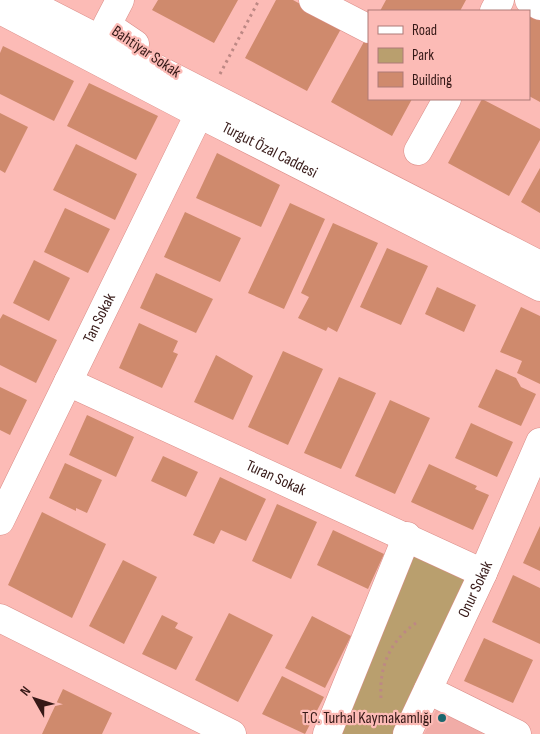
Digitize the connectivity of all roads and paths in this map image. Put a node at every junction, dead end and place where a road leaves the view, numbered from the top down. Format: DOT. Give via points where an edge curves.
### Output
graph roads {
  1 [pos="23,0"];
  2 [pos="120,0"];
  3 [pos="259,0"];
  4 [pos="313,0"];
  5 [pos="529,0"];
  6 [pos="540,6"];
  7 [pos="0,10"];
  8 [pos="368,28"];
  9 [pos="446,100"];
  10 [pos="204,104"];
  11 [pos="418,151"];
  12 [pos="540,265"];
  13 [pos="540,287"];
  14 [pos="68,382"];
  15 [pos="540,442"];
  16 [pos="0,521"];
  17 [pos="407,536"];
  18 [pos="484,573"];
  19 [pos="0,618"];
  20 [pos="416,623"];
  21 [pos="428,690"];
  22 [pos="381,698"];
  23 [pos="232,734"];
  24 [pos="327,734"];
  25 [pos="407,734"];
  26 [pos="517,734"];
  1 -- 10 [label="street, Turgut Özal Caddesi"];
  2 -- 10 [label="street, Bahtiyar Sokak" via="107,25"];
  3 -- 10 [label="path"];
  4 -- 8 [label="street"];
  5 -- 6 [label="street"];
  7 -- 10 [label="street, Turgut Özal Caddesi"];
  9 -- 11 [label="street"];
  10 -- 12 [label="street, Turgut Özal Caddesi"];
  10 -- 13 [label="street, Turgut Özal Caddesi"];
  10 -- 14 [label="street, Tan Sokak"];
  14 -- 16 [label="street, Tan Sokak"];
  14 -- 17 [label="street, Turan Sokak"];
  15 -- 18 [label="street, Onur Sokak"];
  17 -- 18 [label="street, Turan Sokak"];
  17 -- 24 [label="street"];
  18 -- 21 [label="street, Onur Sokak"];
  19 -- 23 [label="street"];
  20 -- 22 [label="path" via="396,641 385,660"];
  21 -- 25 [label="street, Onur Sokak"];
  21 -- 26 [label="street"];
}
